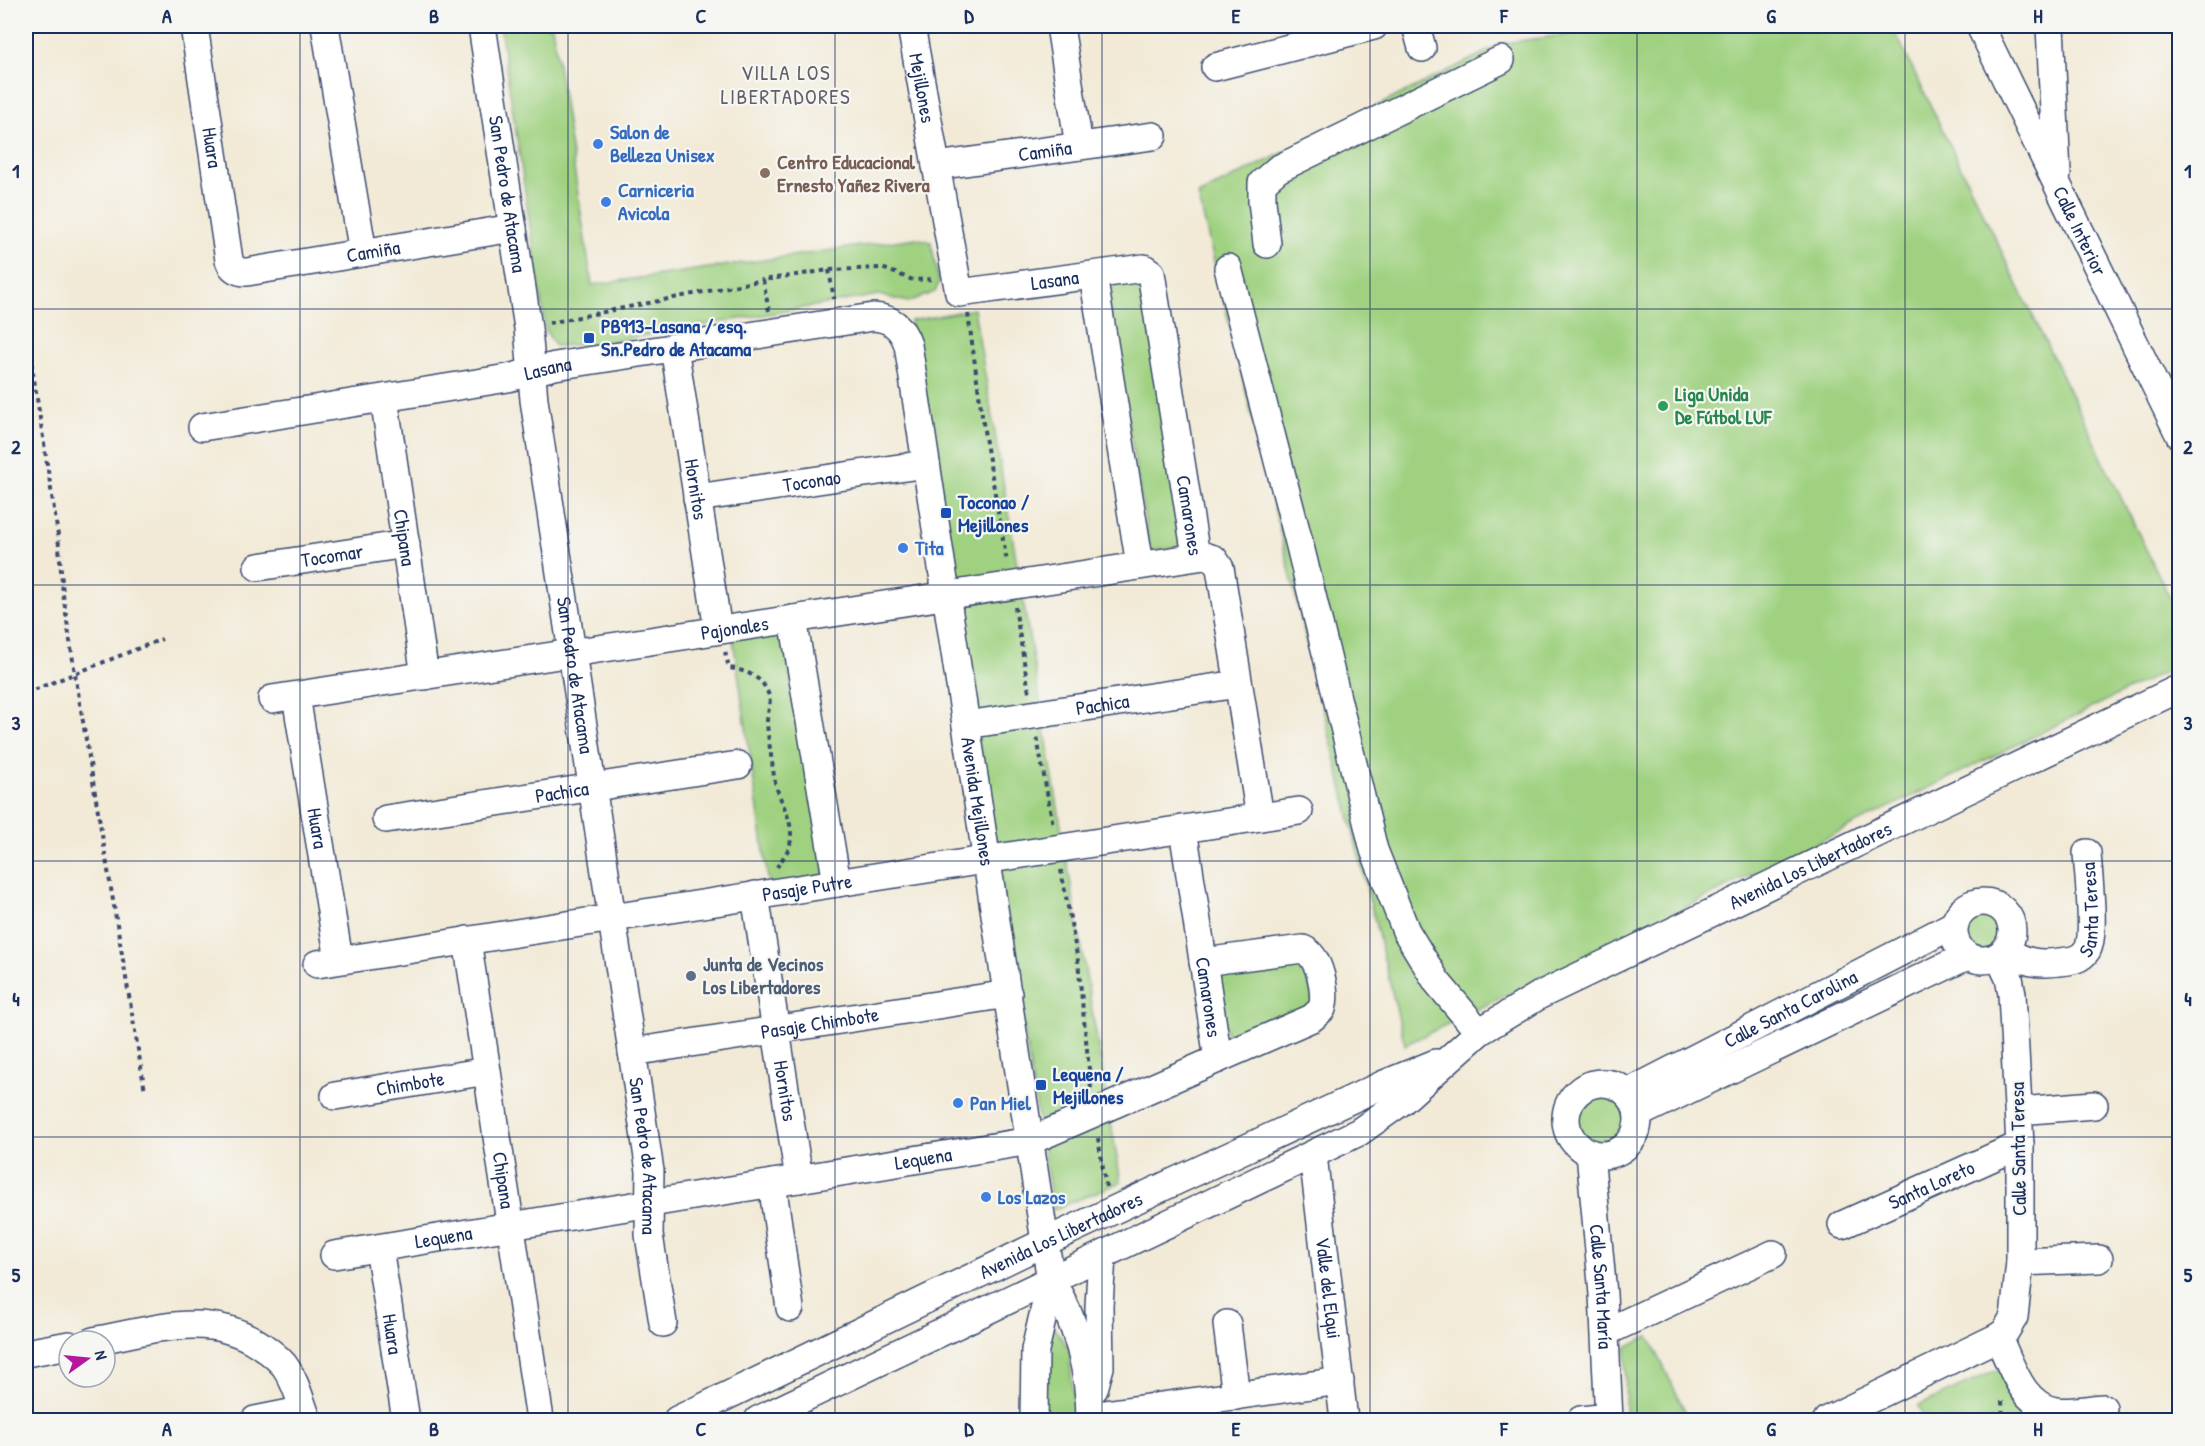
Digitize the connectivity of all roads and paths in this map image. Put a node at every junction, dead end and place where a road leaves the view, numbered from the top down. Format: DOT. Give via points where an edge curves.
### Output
graph roads {
  1 [pos="194,26"];
  2 [pos="326,26"];
  3 [pos="482,26"];
  4 [pos="911,26"];
  5 [pos="1060,26"];
  6 [pos="1374,26"];
  7 [pos="1980,26"];
  8 [pos="2050,26"];
  9 [pos="1502,60"];
  10 [pos="1215,67"];
  11 [pos="1153,136"];
  12 [pos="1079,146"];
  13 [pos="936,166"];
  14 [pos="2058,184"];
  15 [pos="513,228"];
  16 [pos="1266,244"];
  17 [pos="363,253"];
  18 [pos="1228,268"];
  19 [pos="235,269"];
  20 [pos="1149,270"];
  21 [pos="1093,275"];
  22 [pos="763,280"];
  23 [pos="957,285"];
  24 [pos="895,324"];
  25 [pos="26,327"];
  26 [pos="528,328"];
  27 [pos="773,332"];
  28 [pos="674,347"];
  29 [pos="532,372"];
  30 [pos="384,398"];
  31 [pos="201,427"];
  32 [pos="2180,436"];
  33 [pos="926,464"];
  34 [pos="698,498"];
  35 [pos="406,544"];
  36 [pos="1196,556"];
  37 [pos="1140,565"];
  38 [pos="258,567"];
  39 [pos="946,595"];
  40 [pos="793,619"];
  41 [pos="718,630"];
  42 [pos="162,639"];
  43 [pos="572,653"];
  44 [pos="75,674"];
  45 [pos="425,676"];
  46 [pos="1238,684"];
  47 [pos="2180,688"];
  48 [pos="26,693"];
  49 [pos="284,698"];
  50 [pos="966,725"];
  51 [pos="738,765"];
  52 [pos="593,788"];
  53 [pos="1299,811"];
  54 [pos="1260,817"];
  55 [pos="386,819"];
  56 [pos="1183,829"];
  57 [pos="2087,853"];
  58 [pos="987,859"];
  59 [pos="837,883"];
  60 [pos="766,894"];
  61 [pos="612,918"];
  62 [pos="1955,924"];
  63 [pos="467,940"];
  64 [pos="2002,954"];
  65 [pos="1967,956"];
  66 [pos="328,962"];
  67 [pos="1203,962"];
  68 [pos="1008,994"];
  69 [pos="776,1030"];
  70 [pos="1479,1032"];
  71 [pos="632,1052"];
  72 [pos="1449,1058"];
  73 [pos="1218,1059"];
  74 [pos="487,1071"];
  75 [pos="145,1091"];
  76 [pos="335,1096"];
  77 [pos="1633,1103"];
  78 [pos="2094,1105"];
  79 [pos="2019,1111"];
  80 [pos="1094,1113"];
  81 [pos="1030,1141"];
  82 [pos="2020,1144"];
  83 [pos="1590,1153"];
  84 [pos="1313,1155"];
  85 [pos="799,1179"];
  86 [pos="772,1183"];
  87 [pos="650,1203"];
  88 [pos="1110,1211"];
  89 [pos="1842,1225"];
  90 [pos="511,1226"];
  91 [pos="1046,1242"];
  92 [pos="379,1248"];
  93 [pos="1773,1254"];
  94 [pos="334,1255"];
  95 [pos="1102,1256"];
  96 [pos="2099,1259"];
  97 [pos="2020,1262"];
  98 [pos="1052,1281"];
  99 [pos="790,1308"];
  100 [pos="663,1323"];
  101 [pos="1227,1324"];
  102 [pos="1606,1332"];
  103 [pos="117,1337"];
  104 [pos="1998,1337"];
  105 [pos="57,1347"];
  106 [pos="26,1353"];
  107 [pos="1340,1381"];
  108 [pos="1236,1396"];
  109 [pos="2103,1408"];
  110 [pos="1090,1412"];
  111 [pos="306,1418"];
  112 [pos="540,1419"];
  113 [pos="1609,1419"];
  114 [pos="255,1420"];
  115 [pos="406,1420"];
  116 [pos="677,1420"];
  117 [pos="758,1420"];
  118 [pos="1034,1420"];
  119 [pos="1344,1420"];
  120 [pos="1581,1420"];
  121 [pos="1827,1420"];
  1 -- 19 [label="street, Huara" via="229,260"];
  2 -- 17 [label="street"];
  3 -- 15 [label="street, San Pedro de Atacama"];
  4 -- 13 [label="street, Mejillones"];
  5 -- 12 [label="street"];
  6 -- 10 [label="street"];
  7 -- 14 [label="street, Calle Interior"];
  8 -- 14 [label="street"];
  9 -- 16 [label="street" via="1278,169 1262,183"];
  11 -- 12 [label="street, Camiña"];
  12 -- 13 [label="street, Camiña"];
  13 -- 23 [label="street, Mejillones"];
  14 -- 32 [label="street, Calle Interior"];
  15 -- 17 [label="street, Camiña"];
  15 -- 26 [label="street, San Pedro de Atacama"];
  17 -- 19 [label="street, Camiña" via="247,272"];
  18 -- 70 [label="street" via="1374,850 1406,931 1437,982"];
  20 -- 21 [label="street, Lasana"];
  20 -- 36 [label="street, Camarones"];
  21 -- 23 [label="street, Lasana"];
  21 -- 37 [label="street"];
  22 -- 23 [label="path" via="829,270 882,268 913,280"];
  22 -- 26 [label="path"];
  22 -- 27 [label="path"];
  24 -- 27 [label="street, Lasana" via="873,317"];
  24 -- 33 [label="street, Avenida Mejillones" via="908,345"];
  25 -- 44 [label="path"];
  26 -- 29 [label="street, San Pedro de Atacama"];
  27 -- 28 [label="street, Lasana"];
  28 -- 29 [label="street, Lasana"];
  28 -- 34 [label="street, Hornitos"];
  29 -- 30 [label="street, Lasana"];
  29 -- 43 [label="street, San Pedro de Atacama"];
  30 -- 31 [label="street, Lasana"];
  30 -- 35 [label="street, Chipana"];
  33 -- 34 [label="street, Toconao"];
  33 -- 39 [label="street, Avenida Mejillones"];
  34 -- 41 [label="street, Hornitos"];
  35 -- 38 [label="street, Tocomar"];
  35 -- 45 [label="street, Chipana"];
  36 -- 37 [label="street, Pajonales"];
  36 -- 46 [label="street, Camarones" via="1209,556 1220,568"];
  37 -- 39 [label="street, Pajonales"];
  39 -- 40 [label="street, Pajonales"];
  39 -- 50 [label="street, Avenida Mejillones"];
  40 -- 41 [label="street, Pajonales"];
  40 -- 59 [label="street"];
  41 -- 43 [label="street, Pajonales"];
  41 -- 60 [label="path" via="729,668 758,678 770,700 767,719 774,777 791,834 790,849"];
  42 -- 44 [label="path"];
  43 -- 45 [label="street, Pajonales"];
  43 -- 52 [label="street, San Pedro de Atacama"];
  44 -- 48 [label="path"];
  44 -- 75 [label="path"];
  45 -- 49 [label="street, Pajonales"];
  46 -- 50 [label="street, Pachica"];
  46 -- 54 [label="street, Camarones"];
  47 -- 70 [label="street, Avenida Los Libertadores" via="1540,995"];
  49 -- 66 [label="street, Huara"];
  50 -- 58 [label="street, Avenida Mejillones"];
  51 -- 52 [label="street, Pachica"];
  52 -- 55 [label="street, Pachica"];
  52 -- 61 [label="street, San Pedro de Atacama"];
  53 -- 54 [label="street, Pasaje Putre"];
  54 -- 56 [label="street, Pasaje Putre"];
  56 -- 58 [label="street, Pasaje Putre"];
  56 -- 67 [label="street, Camarones"];
  57 -- 64 [label="street, Santa Teresa" via="2091,933 2086,952 2071,961 2036,963"];
  58 -- 59 [label="street, Pasaje Putre"];
  58 -- 68 [label="street, Avenida Mejillones"];
  59 -- 60 [label="street, Pasaje Putre"];
  60 -- 61 [label="street, Pasaje Putre"];
  60 -- 69 [label="street, Hornitos"];
  61 -- 63 [label="street, Pasaje Putre"];
  61 -- 71 [label="street, San Pedro de Atacama"];
  62 -- 64 [label="street" via="1959,915 1974,903 1994,904 2002,909 2009,916 2013,935"];
  62 -- 65 [label="street" via="1956,942"];
  62 -- 77 [label="street, Calle Santa Carolina"];
  63 -- 66 [label="street, Pasaje Putre"];
  63 -- 74 [label="street, Chipana"];
  64 -- 65 [label="street" via="1983,961"];
  64 -- 79 [label="street, Calle Santa Teresa" via="2012,994"];
  65 -- 77 [label="street, Calle Santa Carolina"];
  67 -- 73 [label="street, Camarones"];
  67 -- 73 [label="street, Lequena" via="1303,949 1317,962 1324,996 1322,1009 1312,1018"];
  68 -- 69 [label="street, Pasaje Chimbote"];
  68 -- 81 [label="street, Avenida Mejillones"];
  69 -- 71 [label="street, Pasaje Chimbote"];
  69 -- 85 [label="street, Hornitos"];
  70 -- 72 [label="street, Avenida Los Libertadores"];
  71 -- 87 [label="street, San Pedro de Atacama" via="650,1171"];
  72 -- 84 [label="street, Avenida Los Libertadores" via="1380,1118"];
  72 -- 88 [label="street, Avenida Los Libertadores"];
  73 -- 80 [label="street, Lequena"];
  74 -- 76 [label="street, Chimbote"];
  74 -- 90 [label="street, Chipana"];
  77 -- 83 [label="street" via="1637,1126 1633,1138 1614,1153"];
  77 -- 83 [label="street" via="1618,1086 1606,1083 1594,1083 1575,1095 1568,1105 1566,1128 1579,1148"];
  78 -- 79 [label="street"];
  79 -- 82 [label="street, Calle Santa Teresa"];
  80 -- 81 [label="street, Lequena"];
  80 -- 88 [label="path"];
  81 -- 85 [label="street, Lequena"];
  81 -- 91 [label="street, Avenida Mejillones"];
  82 -- 89 [label="street, Santa Loreto"];
  82 -- 97 [label="street, Calle Santa Teresa"];
  83 -- 102 [label="street, Calle Santa María"];
  84 -- 95 [label="street, Avenida Los Libertadores"];
  84 -- 107 [label="street, Valle del Elqui"];
  85 -- 86 [label="street, Lequena"];
  86 -- 87 [label="street, Lequena"];
  86 -- 99 [label="street"];
  87 -- 90 [label="street, Lequena"];
  87 -- 100 [label="street, San Pedro de Atacama" via="650,1235"];
  88 -- 91 [label="street, Avenida Los Libertadores"];
  90 -- 92 [label="street, Lequena"];
  90 -- 112 [label="street, Chipana"];
  91 -- 98 [label="street, Avenida Mejillones"];
  91 -- 116 [label="street, Avenida Los Libertadores"];
  92 -- 94 [label="street, Lequena"];
  92 -- 115 [label="street, Huara"];
  93 -- 102 [label="street"];
  95 -- 98 [label="street, Avenida Los Libertadores"];
  95 -- 110 [label="street" via="1100,1367"];
  96 -- 97 [label="street"];
  97 -- 104 [label="street, Calle Santa Teresa" via="2014,1317"];
  98 -- 110 [label="street" via="1070,1317 1084,1361"];
  98 -- 117 [label="street, Avenida Los Libertadores"];
  98 -- 118 [label="street" via="1035,1350"];
  101 -- 108 [label="street"];
  102 -- 113 [label="street, Calle Santa María"];
  103 -- 111 [label="street" via="189,1324 220,1326 242,1333 283,1365"];
  104 -- 109 [label="street" via="2024,1390 2040,1406 2058,1411"];
  104 -- 121 [label="street"];
  105 -- 106 [label="street"];
  107 -- 108 [label="street"];
  107 -- 119 [label="street, Valle del Elqui"];
  108 -- 110 [label="street"];
  111 -- 114 [label="street" via="295,1412"];
  113 -- 120 [label="street"];
}
